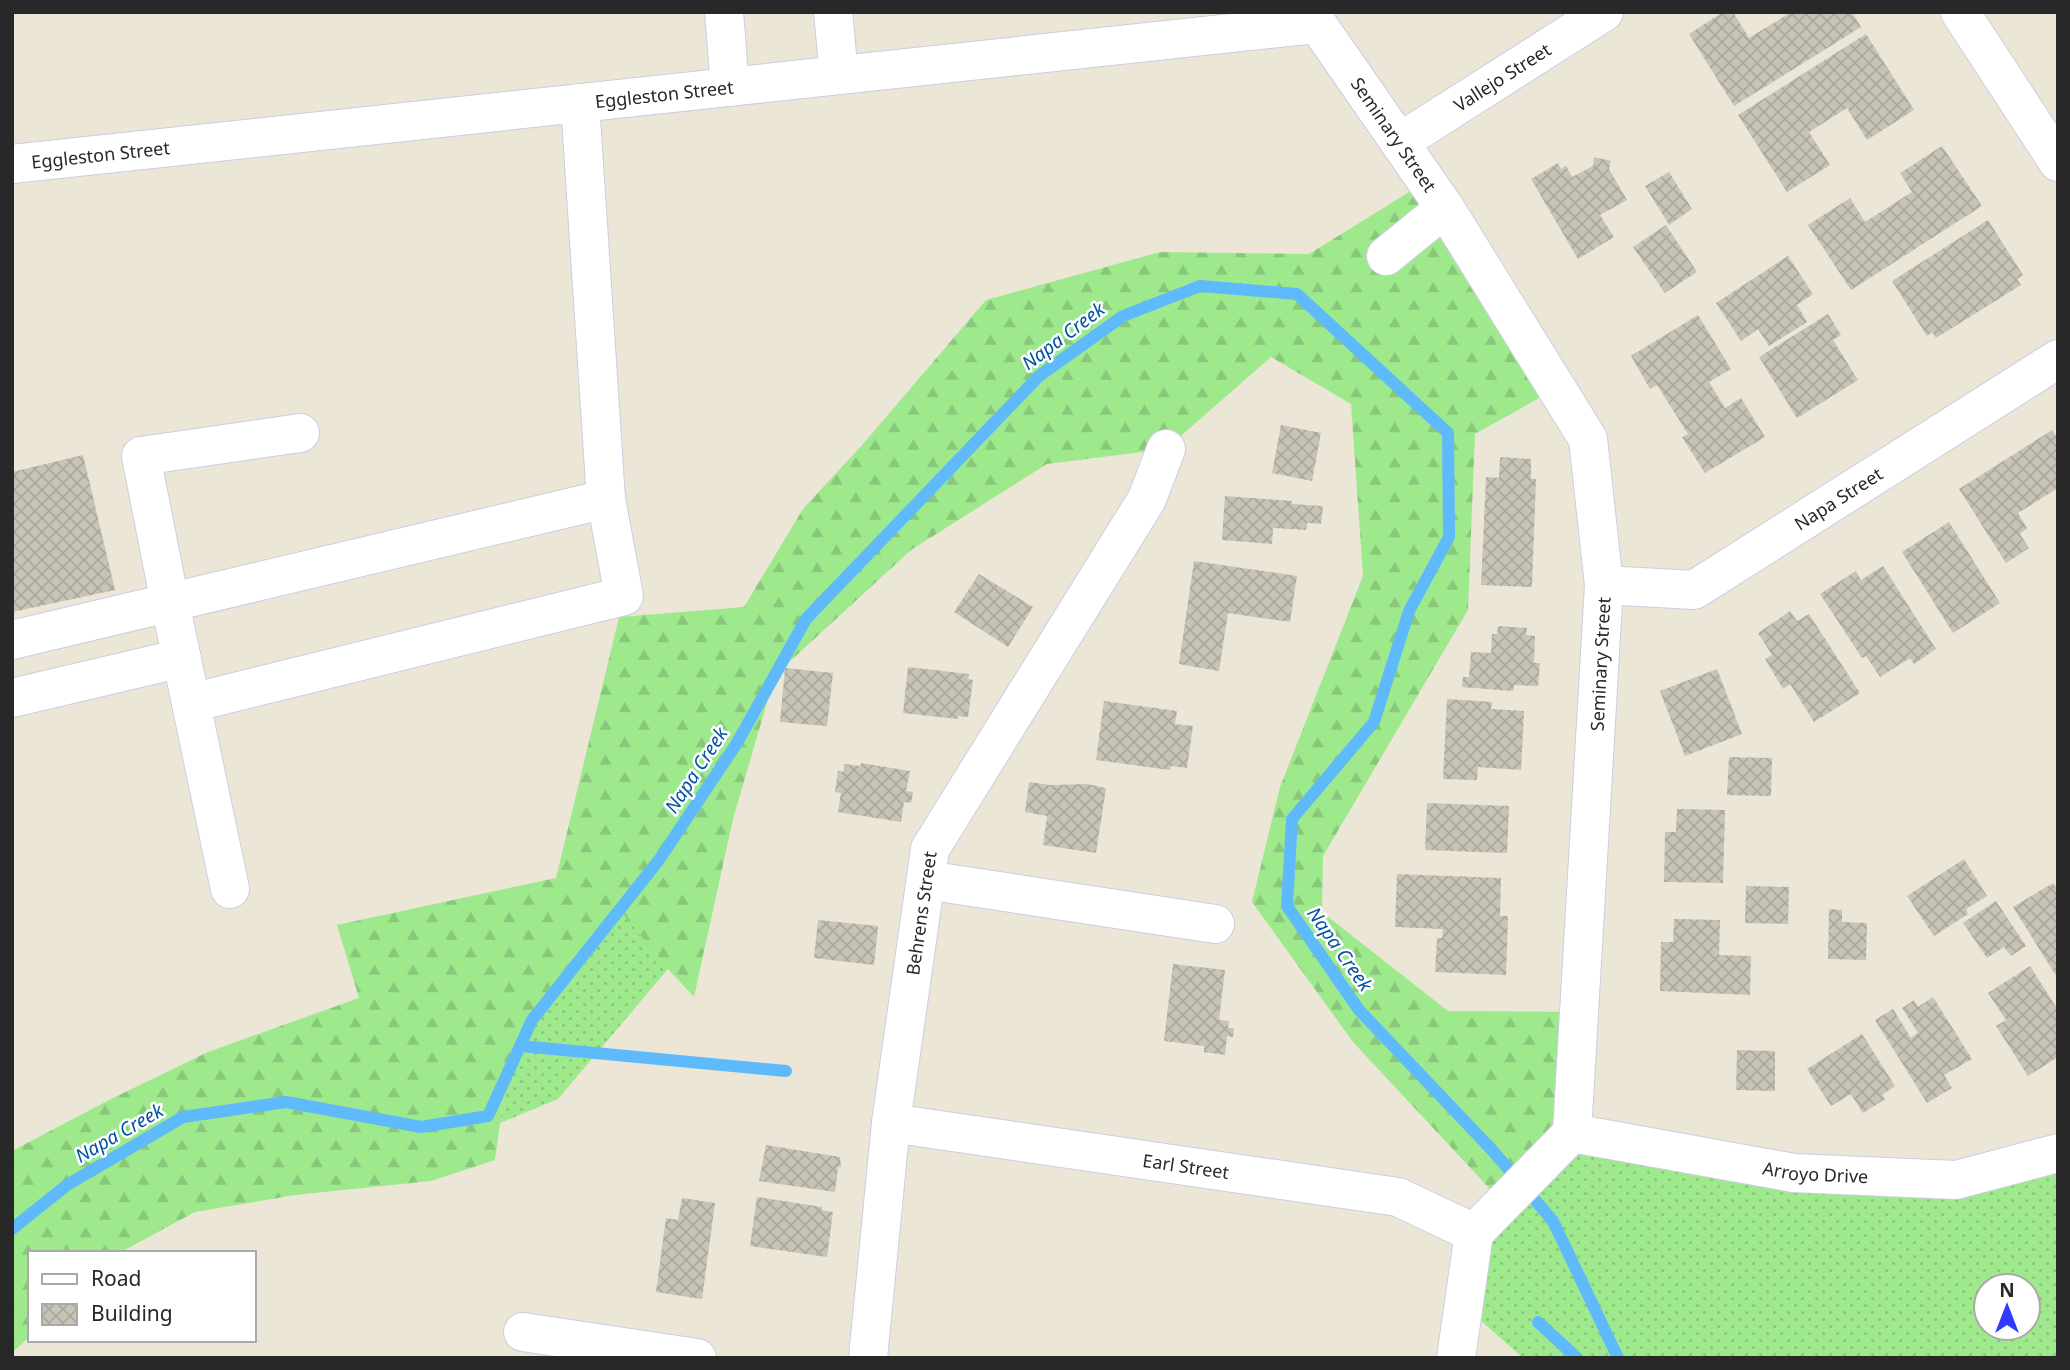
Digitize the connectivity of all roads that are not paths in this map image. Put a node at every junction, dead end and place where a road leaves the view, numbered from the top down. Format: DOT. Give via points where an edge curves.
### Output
graph roads {
  1 [pos="724,12"];
  2 [pos="833,12"];
  3 [pos="1605,12"];
  4 [pos="1960,12"];
  5 [pos="1312,18"];
  6 [pos="839,75"];
  7 [pos="730,87"];
  8 [pos="580,103"];
  9 [pos="1400,142"];
  10 [pos="2058,162"];
  11 [pos="12,164"];
  12 [pos="1444,208"];
  13 [pos="1386,256"];
  14 [pos="2058,359"];
  15 [pos="300,433"];
  16 [pos="1166,449"];
  17 [pos="606,499"];
  18 [pos="1604,585"];
  19 [pos="170,603"];
  20 [pos="12,640"];
  21 [pos="182,658"];
  22 [pos="12,698"];
  23 [pos="191,703"];
  24 [pos="926,880"];
  25 [pos="230,889"];
  26 [pos="1215,924"];
  27 [pos="891,1123"];
  28 [pos="1563,1142"];
  29 [pos="2058,1153"];
  30 [pos="1480,1226"];
  31 [pos="523,1332"];
  32 [pos="697,1358"];
  33 [pos="868,1358"];
  34 [pos="1456,1358"];
  1 -- 7 [label="street"];
  2 -- 6 [label="street"];
  3 -- 9 [label="street, Vallejo Street"];
  4 -- 10 [label="street"];
  5 -- 6 [label="street, Eggleston Street"];
  5 -- 9 [label="street, Seminary Street"];
  6 -- 7 [label="street, Eggleston Street"];
  7 -- 8 [label="street, Eggleston Street"];
  8 -- 11 [label="street, Eggleston Street"];
  8 -- 17 [label="street"];
  9 -- 12 [label="street, Seminary Street"];
  12 -- 13 [label="street"];
  12 -- 18 [label="street, Seminary Street" via="1588,439"];
  14 -- 18 [label="street, Napa Street" via="1694,590"];
  15 -- 19 [label="street" via="141,456"];
  16 -- 24 [label="street, Behrens Street" via="1147,499 930,849"];
  17 -- 19 [label="street"];
  17 -- 23 [label="street" via="624,596"];
  18 -- 28 [label="street, Seminary Street"];
  19 -- 20 [label="street"];
  19 -- 21 [label="street"];
  21 -- 22 [label="street"];
  21 -- 23 [label="street"];
  23 -- 25 [label="street"];
  24 -- 26 [label="street"];
  24 -- 27 [label="street, Behrens Street"];
  27 -- 30 [label="street, Earl Street" via="1398,1197"];
  27 -- 33 [label="street, Behrens Street"];
  28 -- 29 [label="street, Arroyo Drive" via="1794,1173 1956,1180"];
  28 -- 30 [label="street"];
  30 -- 34 [label="street"];
  31 -- 32 [label="street"];
}
